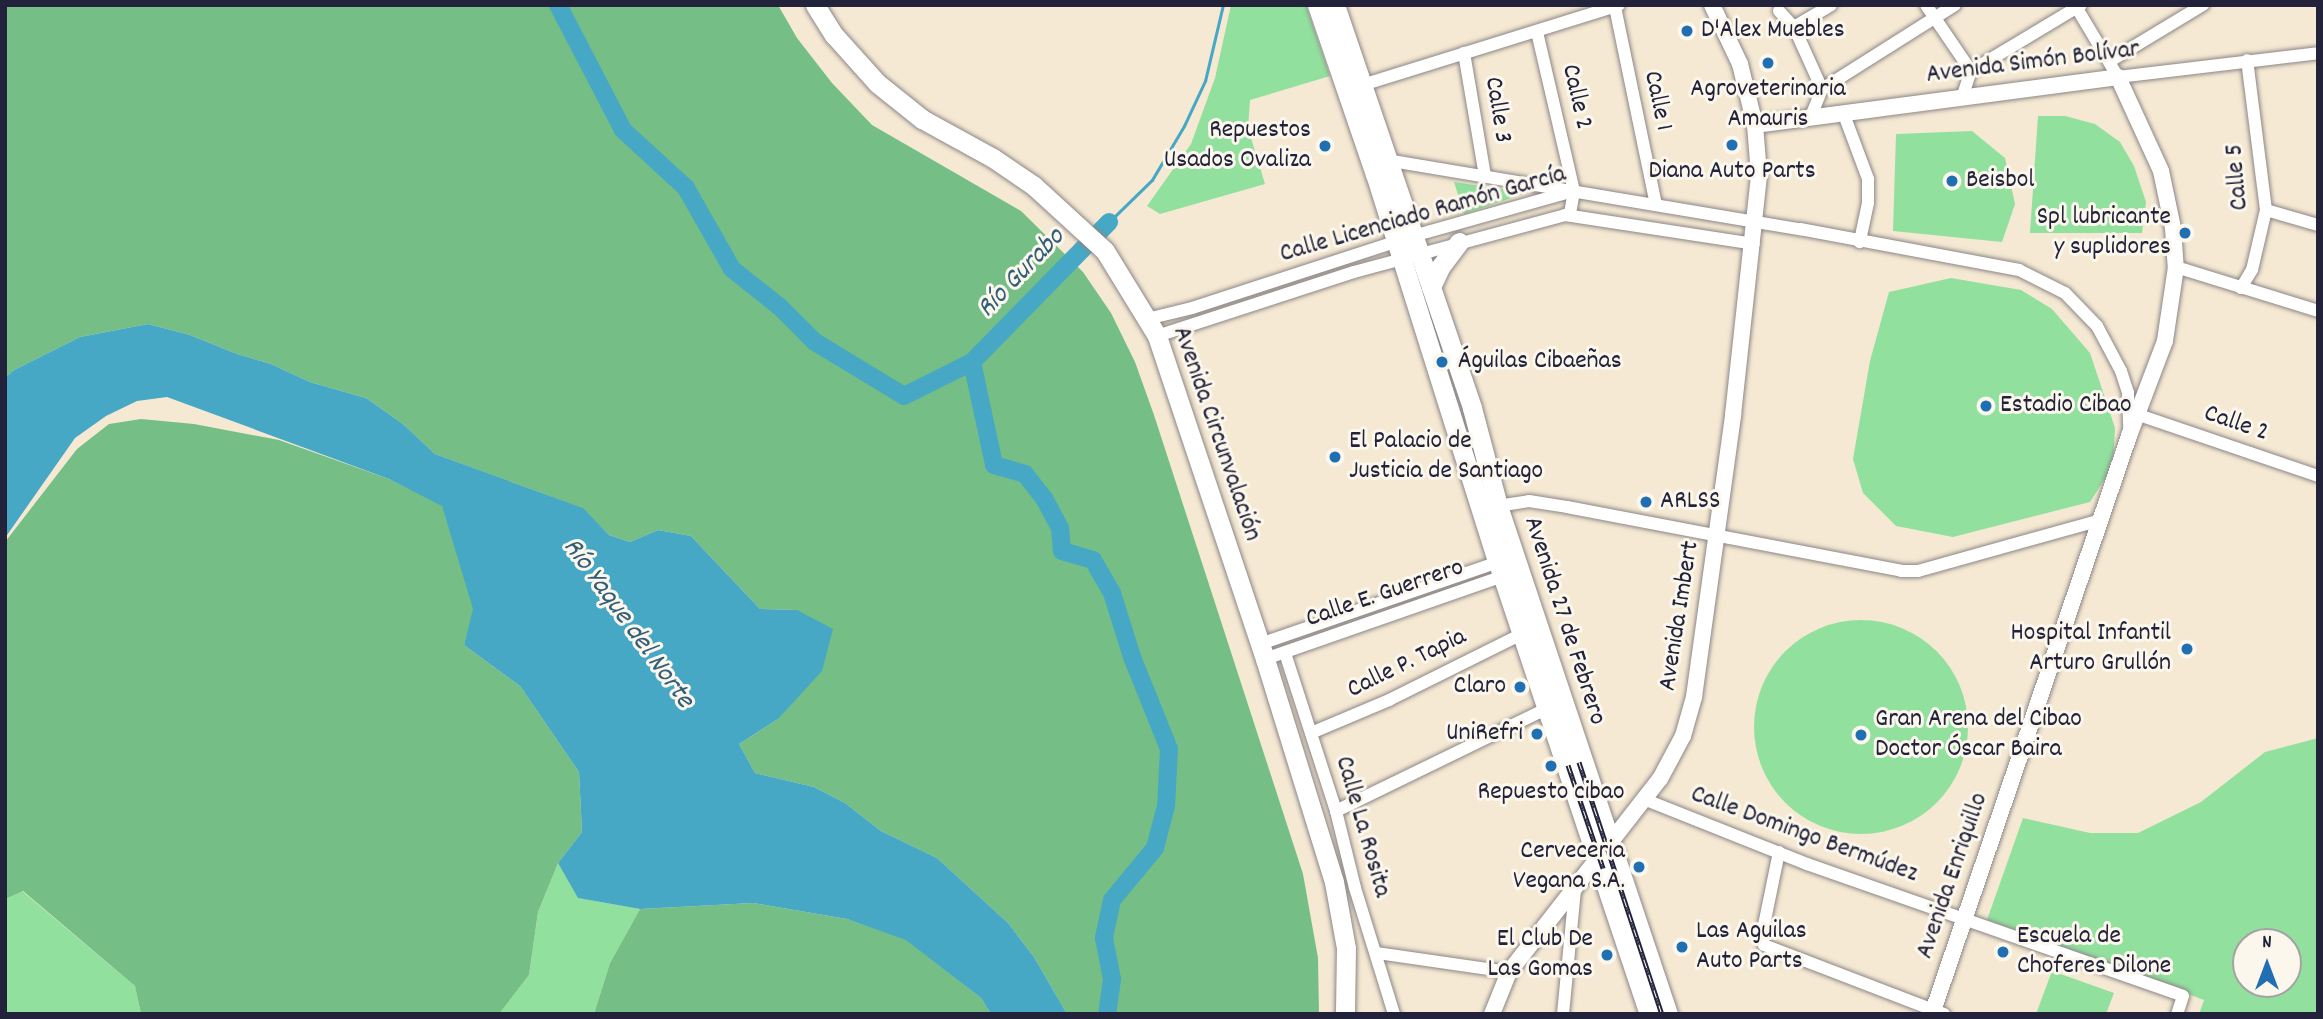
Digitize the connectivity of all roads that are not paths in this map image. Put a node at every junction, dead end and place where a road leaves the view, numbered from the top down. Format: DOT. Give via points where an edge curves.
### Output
graph roads {
  1 [pos="815,5"];
  2 [pos="1317,5"];
  3 [pos="1335,5"];
  4 [pos="1712,5"];
  5 [pos="1831,5"];
  6 [pos="1926,5"];
  7 [pos="1955,5"];
  8 [pos="2203,5"];
  9 [pos="1617,6"];
  10 [pos="2078,6"];
  11 [pos="1779,11"];
  12 [pos="1934,18"];
  13 [pos="1794,27"];
  14 [pos="1537,32"];
  15 [pos="1464,53"];
  16 [pos="2318,53"];
  17 [pos="2247,60"];
  18 [pos="2110,61"];
  19 [pos="1971,71"];
  20 [pos="2118,77"];
  21 [pos="1354,88"];
  22 [pos="1822,89"];
  23 [pos="1964,95"];
  24 [pos="1843,112"];
  25 [pos="1811,116"];
  26 [pos="1755,125"];
  27 [pos="1386,160"];
  28 [pos="1485,176"];
  29 [pos="1574,191"];
  30 [pos="1656,205"];
  31 [pos="2266,210"];
  32 [pos="1570,214"];
  33 [pos="1755,222"];
  34 [pos="2318,225"];
  35 [pos="1459,242"];
  36 [pos="1860,242"];
  37 [pos="1754,244"];
  38 [pos="1407,247"];
  39 [pos="2176,267"];
  40 [pos="1431,287"];
  41 [pos="2241,288"];
  42 [pos="2318,311"];
  43 [pos="1152,328"];
  44 [pos="2139,415"];
  45 [pos="2129,436"];
  46 [pos="2318,476"];
  47 [pos="1498,506"];
  48 [pos="2101,520"];
  49 [pos="1717,535"];
  50 [pos="1509,566"];
  51 [pos="1522,634"];
  52 [pos="1262,651"];
  53 [pos="1285,653"];
  54 [pos="1546,709"];
  55 [pos="1311,733"];
  56 [pos="1646,800"];
  57 [pos="1336,811"];
  58 [pos="1611,843"];
  59 [pos="1779,852"];
  60 [pos="1596,859"];
  61 [pos="1576,883"];
  62 [pos="1964,918"];
  63 [pos="1377,953"];
  64 [pos="1508,972"];
  65 [pos="1936,1013"];
  66 [pos="1345,1014"];
  67 [pos="1394,1014"];
  68 [pos="1492,1014"];
  69 [pos="1563,1014"];
  70 [pos="1649,1014"];
  71 [pos="1668,1014"];
  72 [pos="2177,1014"];
  1 -- 43 [label="main road, Avenida Circunvalación" via="834,35 877,83 922,120 993,158 1065,212 1105,251"];
  2 -- 21 [label="main road, Avenida 27 de Febrero"];
  3 -- 21 [label="main road, Avenida 27 de Febrero"];
  4 -- 26 [label="street, Avenida Imbert" via="1740,64"];
  5 -- 13 [label="street"];
  6 -- 12 [label="street"];
  7 -- 12 [label="street"];
  8 -- 18 [label="street"];
  9 -- 14 [label="street"];
  9 -- 30 [label="street, Calle 1"];
  10 -- 18 [label="street"];
  10 -- 19 [label="street"];
  11 -- 13 [label="street"];
  12 -- 19 [label="street"];
  12 -- 22 [label="street"];
  13 -- 22 [label="street"];
  14 -- 15 [label="street"];
  14 -- 29 [label="street, Calle 2"];
  15 -- 21 [label="street"];
  15 -- 28 [label="street, Calle 3"];
  16 -- 17 [label="street, Avenida Simón Bolívar"];
  17 -- 20 [label="street, Avenida Simón Bolívar"];
  17 -- 31 [label="street, Calle 5"];
  18 -- 20 [label="street"];
  19 -- 23 [label="street"];
  20 -- 23 [label="street, Avenida Simón Bolívar"];
  20 -- 39 [label="street, Avenida Enriquillo" via="2161,171"];
  21 -- 27 [label="main road, Avenida 27 de Febrero"];
  21 -- 38 [label="main road, Avenida 27 de Febrero"];
  22 -- 25 [label="street"];
  23 -- 24 [label="street, Avenida Simón Bolívar"];
  24 -- 25 [label="street, Avenida Simón Bolívar"];
  24 -- 36 [label="street" via="1868,179"];
  25 -- 26 [label="street, Avenida Simón Bolívar"];
  26 -- 33 [label="street, Avenida Imbert" via="1759,174"];
  27 -- 28 [label="street"];
  27 -- 38 [label="main road, Avenida 27 de Febrero"];
  28 -- 29 [label="street"];
  29 -- 30 [label="street, Calle Licenciado Ramón García"];
  29 -- 32 [label="street, Calle 2"];
  29 -- 38 [label="street, Calle Licenciado Ramón García"];
  30 -- 33 [label="street, Calle Licenciado Ramón García"];
  31 -- 34 [label="street"];
  31 -- 41 [label="street, Calle 5" via="2252,270"];
  32 -- 35 [label="street, Calle Licenciado Ramón García"];
  32 -- 37 [label="street, Calle Licenciado Ramón García"];
  33 -- 36 [label="street, Calle Licenciado Ramón García"];
  33 -- 37 [label="street, Avenida Imbert"];
  35 -- 38 [label="street, Calle Licenciado Ramón García"];
  35 -- 40 [label="main road"];
  36 -- 45 [label="street, Calle Licenciado Ramón García" via="2019,270 2066,293 2097,326 2121,371 2128,393"];
  37 -- 49 [label="street, Avenida Imbert"];
  38 -- 40 [label="main road, Avenida 27 de Febrero"];
  38 -- 43 [label="street, Calle Licenciado Ramón García"];
  38 -- 43 [label="street, Calle Licenciado Ramón García" via="1192,308"];
  38 -- 50 [label="main road, Avenida 27 de Febrero"];
  39 -- 41 [label="street"];
  39 -- 44 [label="street, Avenida Enriquillo" via="2165,341"];
  40 -- 47 [label="main road, Avenida 27 de Febrero" via="1472,408"];
  41 -- 42 [label="street"];
  43 -- 52 [label="main road, Avenida Circunvalación"];
  44 -- 45 [label="street, Avenida Enriquillo"];
  44 -- 46 [label="street, Calle 2"];
  45 -- 48 [label="street, Avenida Enriquillo"];
  47 -- 49 [label="street" via="1529,501"];
  47 -- 50 [label="main road, Avenida 27 de Febrero"];
  48 -- 49 [label="street" via="1918,571"];
  48 -- 62 [label="street, Avenida Enriquillo"];
  49 -- 56 [label="street, Avenida Imbert" via="1690,711 1683,736"];
  50 -- 51 [label="main road, Avenida 27 de Febrero"];
  50 -- 52 [label="street, Calle E. Guerrero"];
  50 -- 53 [label="street, Calle E. Guerrero"];
  50 -- 58 [label="main road, Avenida 27 de Febrero"];
  51 -- 54 [label="main road, Avenida 27 de Febrero"];
  51 -- 55 [label="street, Calle P. Tapia"];
  52 -- 53 [label="street, Calle E. Guerrero"];
  52 -- 66 [label="main road, Avenida Circunvalación" via="1334,882 1346,948"];
  53 -- 55 [label="street, Calle La Rosita"];
  54 -- 57 [label="street"];
  54 -- 60 [label="main road, Avenida 27 de Febrero"];
  55 -- 57 [label="street, Calle La Rosita"];
  56 -- 58 [label="street, Avenida Imbert"];
  56 -- 59 [label="street, Calle Domingo Bermúdez"];
  57 -- 63 [label="street, Calle La Rosita"];
  58 -- 60 [label="street, Avenida Imbert"];
  58 -- 71 [label="main road, Avenida 27 de Febrero"];
  59 -- 62 [label="street, Calle Domingo Bermúdez"];
  59 -- 65 [label="street" via="1762,935 1764,945"];
  60 -- 61 [label="street, Avenida Imbert"];
  60 -- 70 [label="main road, Avenida 27 de Febrero"];
  61 -- 64 [label="street, Avenida Imbert"];
  61 -- 69 [label="street"];
  62 -- 65 [label="street, Avenida Enriquillo"];
  62 -- 72 [label="street, Calle Domingo Bermúdez" via="2183,996"];
  63 -- 64 [label="street"];
  63 -- 67 [label="street, Calle La Rosita"];
  64 -- 68 [label="street, Avenida Imbert"];
}
